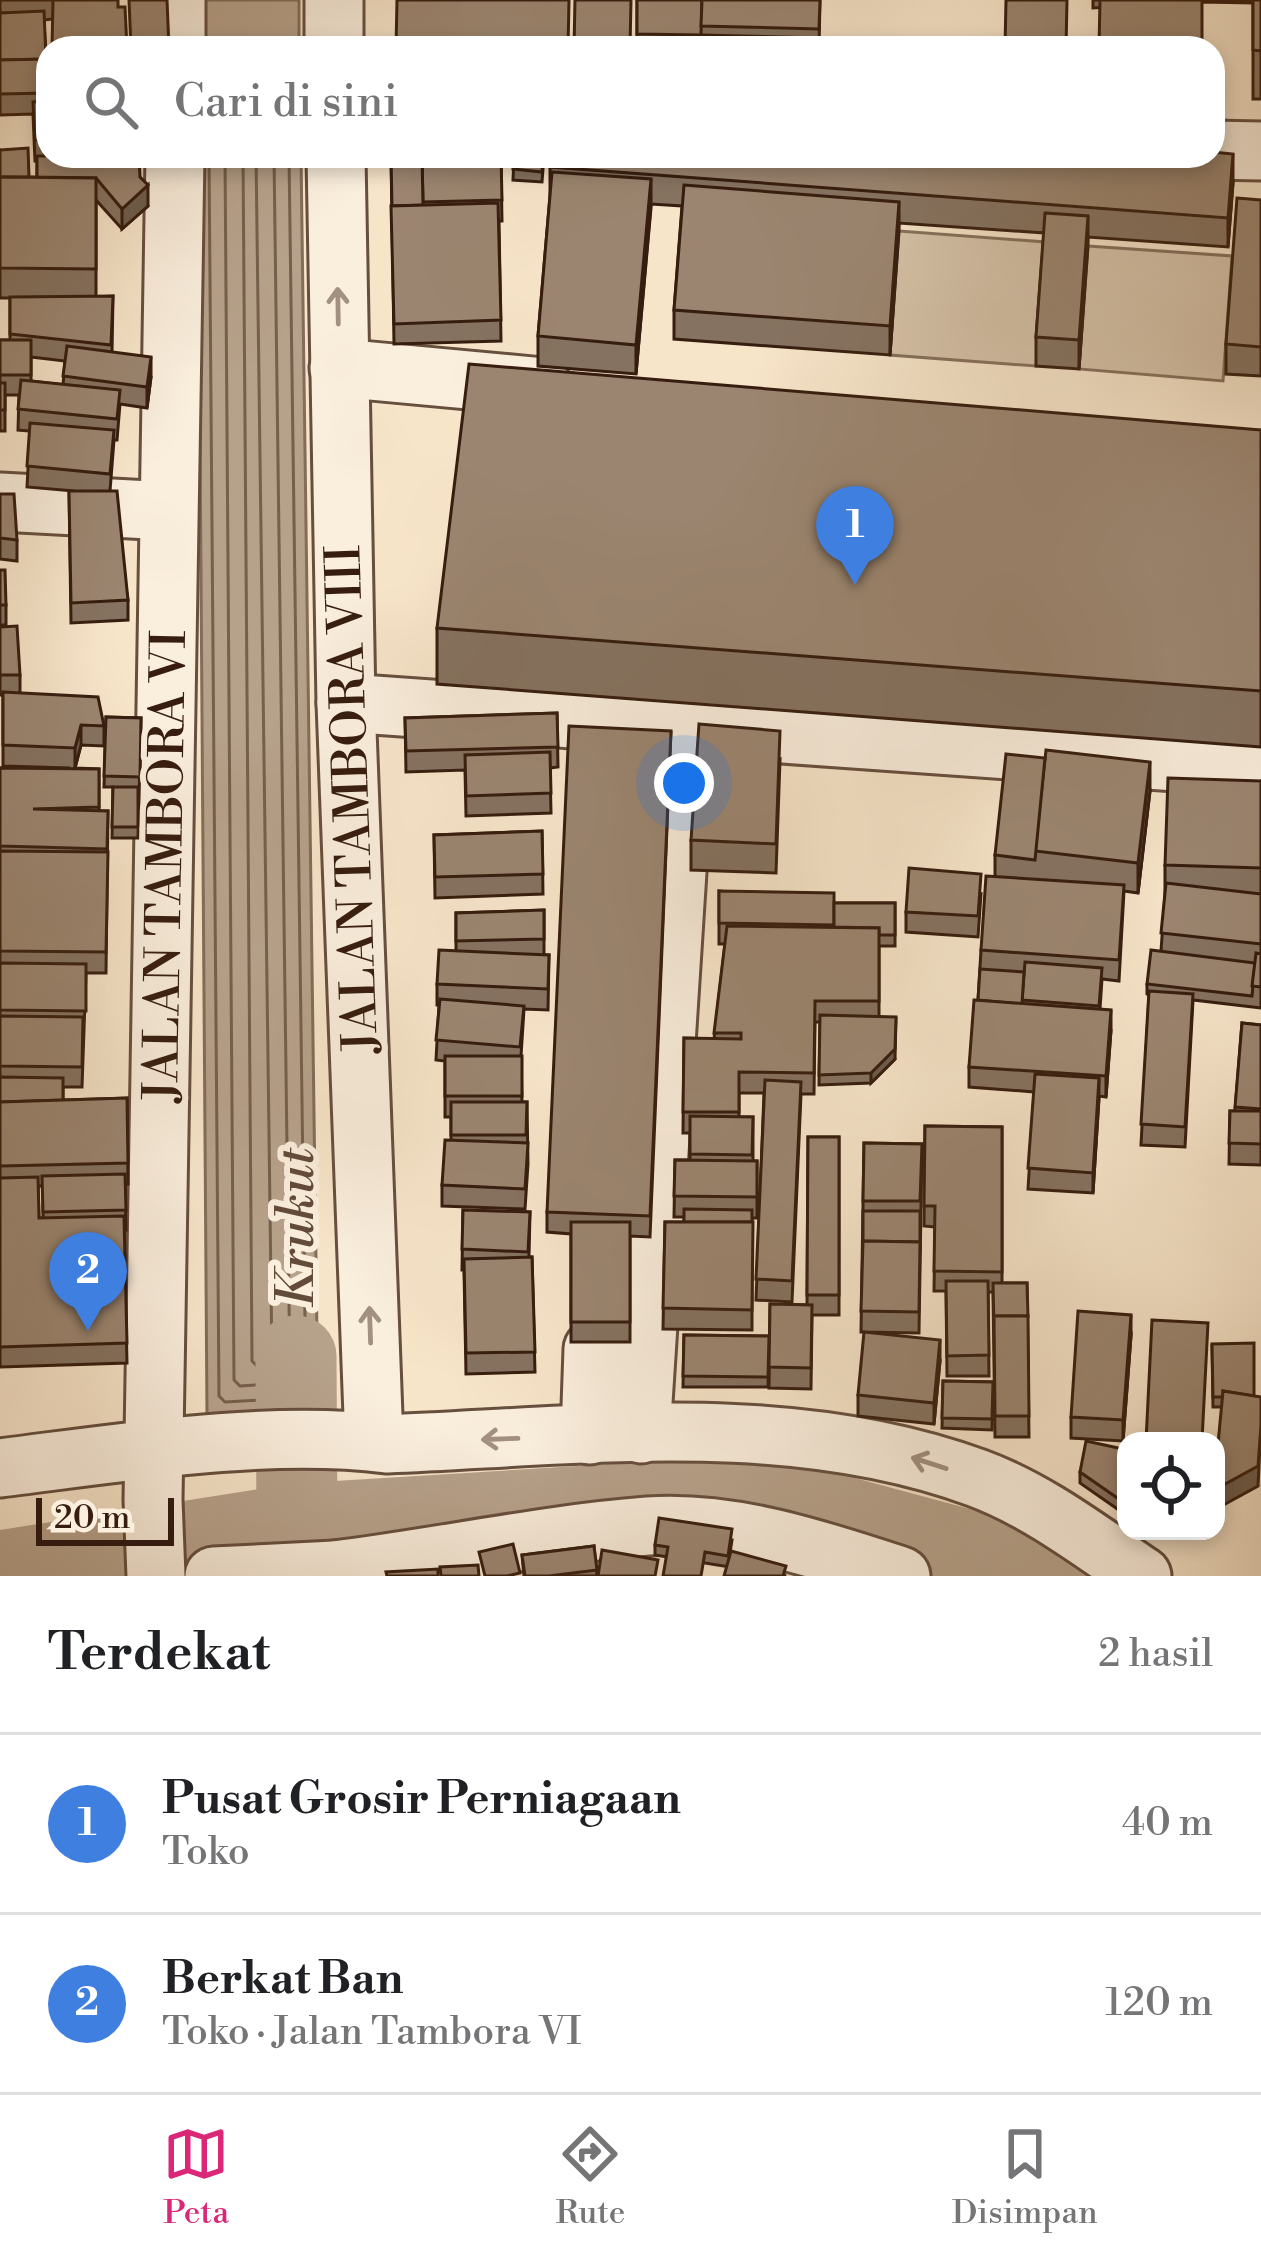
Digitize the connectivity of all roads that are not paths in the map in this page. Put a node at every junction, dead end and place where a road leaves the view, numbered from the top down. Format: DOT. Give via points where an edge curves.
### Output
graph roads {
  1 [pos="176,0"];
  2 [pos="334,0"];
  3 [pos="176,36"];
  4 [pos="334,36"];
  5 [pos="1225,150"];
  6 [pos="1261,151"];
  7 [pos="175,168"];
  8 [pos="336,168"];
  9 [pos="340,381"];
  10 [pos="596,392"];
  11 [pos="0,502"];
  12 [pos="168,511"];
  13 [pos="356,704"];
  14 [pos="1261,768"];
  15 [pos="683,778"];
  16 [pos="593,1349"];
  17 [pos="615,1434"];
  18 [pos="361,1441"];
  19 [pos="171,1465"];
  20 [pos="0,1468"];
  21 [pos="804,1561"];
  22 [pos="473,1564"];
  23 [pos="333,1573"];
  24 [pos="156,1576"];
  25 [pos="214,1576"];
  26 [pos="902,1576"];
  27 [pos="1142,1576"];
  1 -- 3 [label="street"];
  2 -- 4 [label="street"];
  5 -- 6 [label="street"];
  7 -- 12 [label="street, JALAN TAMBORA VI"];
  9 -- 8 [label="street, one-way"];
  9 -- 10 [label="street"];
  9 -- 13 [label="street, JALAN TAMBORA VIII" via="369,406 378,440"];
  11 -- 12 [label="street"];
  12 -- 19 [label="street, JALAN TAMBORA VI"];
  13 -- 14 [label="street"];
  18 -- 13 [label="street, JALAN TAMBORA VIII, one-way"];
  15 -- 17 [label="street"];
  16 -- 17 [label="street"];
  17 -- 18 [label="street, one-way"];
  27 -- 17 [label="street, one-way" via="1062,1522 1004,1466 752,1432"];
  18 -- 19 [label="street"];
  19 -- 20 [label="street"];
  19 -- 24 [label="street, JALAN TAMBORA VI"];
  21 -- 22 [label="street" via="651,1526"];
  21 -- 26 [label="street"];
  22 -- 23 [label="street"];
  23 -- 25 [label="street"];
}
